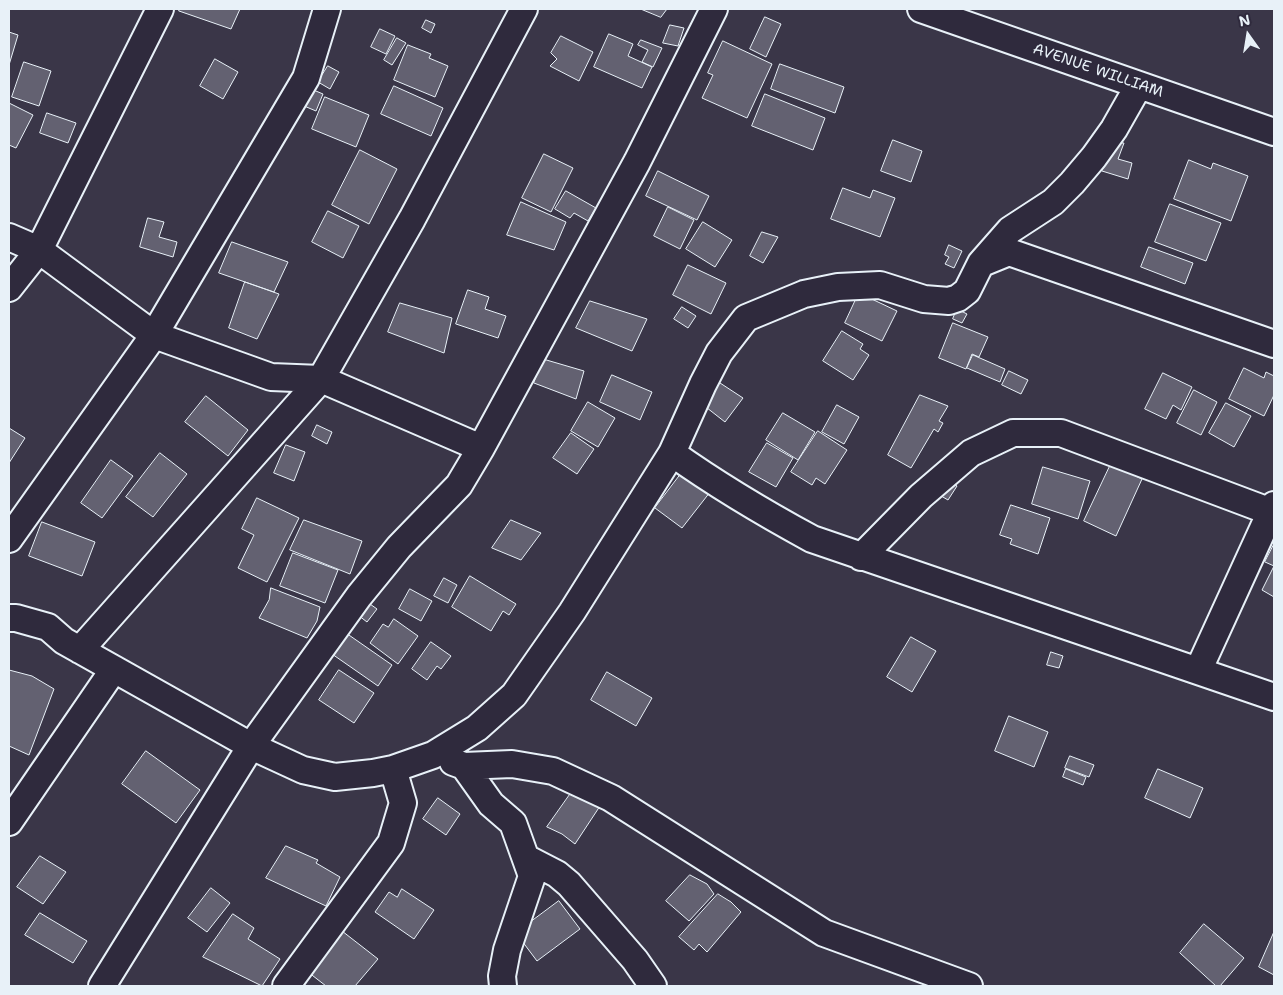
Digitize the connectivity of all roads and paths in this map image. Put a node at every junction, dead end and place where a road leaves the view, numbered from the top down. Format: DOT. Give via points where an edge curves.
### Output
graph roads {
  1 [pos="160,9"];
  2 [pos="327,9"];
  3 [pos="524,9"];
  4 [pos="714,9"];
  5 [pos="922,9"];
  6 [pos="1139,85"];
  7 [pos="1274,132"];
  8 [pos="9,237"];
  9 [pos="39,250"];
  10 [pos="981,263"];
  11 [pos="9,288"];
  12 [pos="154,335"];
  13 [pos="1274,344"];
  14 [pos="321,379"];
  15 [pos="482,448"];
  16 [pos="672,453"];
  17 [pos="1273,510"];
  18 [pos="9,539"];
  19 [pos="861,557"];
  20 [pos="9,618"];
  21 [pos="80,650"];
  22 [pos="114,669"];
  23 [pos="1198,671"];
  24 [pos="1274,696"];
  25 [pos="251,746"];
  26 [pos="433,756"];
  27 [pos="464,766"];
  28 [pos="393,769"];
  29 [pos="9,822"];
  30 [pos="526,858"];
  31 [pos="102,986"];
  32 [pos="286,986"];
  33 [pos="503,986"];
  34 [pos="653,986"];
  35 [pos="969,986"];
  1 -- 9 [label="street"];
  2 -- 12 [label="street" via="306,78"];
  3 -- 14 [label="street" via="412,219"];
  4 -- 15 [label="street" via="637,162"];
  5 -- 6 [label="street, AVENUE WILLIAM"];
  6 -- 7 [label="street, AVENUE WILLIAM"];
  6 -- 10 [label="street" via="1114,130 1072,183 1053,202 1010,230"];
  8 -- 9 [label="street"];
  9 -- 11 [label="street"];
  9 -- 12 [label="street"];
  10 -- 13 [label="street" via="1009,252"];
  10 -- 16 [label="street" via="967,291 949,302 924,299 880,285 838,287 804,294 746,318 719,353"];
  12 -- 14 [label="street" via="271,377"];
  12 -- 18 [label="street"];
  14 -- 15 [label="street"];
  14 -- 21 [label="street"];
  15 -- 25 [label="street" via="458,485 358,596"];
  16 -- 19 [label="street" via="764,513 812,539"];
  16 -- 26 [label="street" via="572,612 514,695 477,728"];
  17 -- 19 [label="street" via="1061,433 1013,433 971,453 921,496"];
  17 -- 23 [label="street"];
  19 -- 23 [label="street"];
  20 -- 21 [label="street" via="48,628"];
  21 -- 22 [label="street"];
  22 -- 25 [label="street"];
  22 -- 29 [label="street"];
  23 -- 24 [label="street"];
  25 -- 28 [label="street" via="303,770 335,777"];
  25 -- 31 [label="street"];
  26 -- 27 [label="street"];
  26 -- 28 [label="street"];
  27 -- 30 [label="street" via="492,804 513,823"];
  27 -- 35 [label="street" via="512,764 553,771 611,798 824,933"];
  28 -- 32 [label="street" via="403,803 392,843"];
  30 -- 33 [label="street" via="532,876 507,950"];
  30 -- 34 [label="street" via="569,884 635,960"];
}
